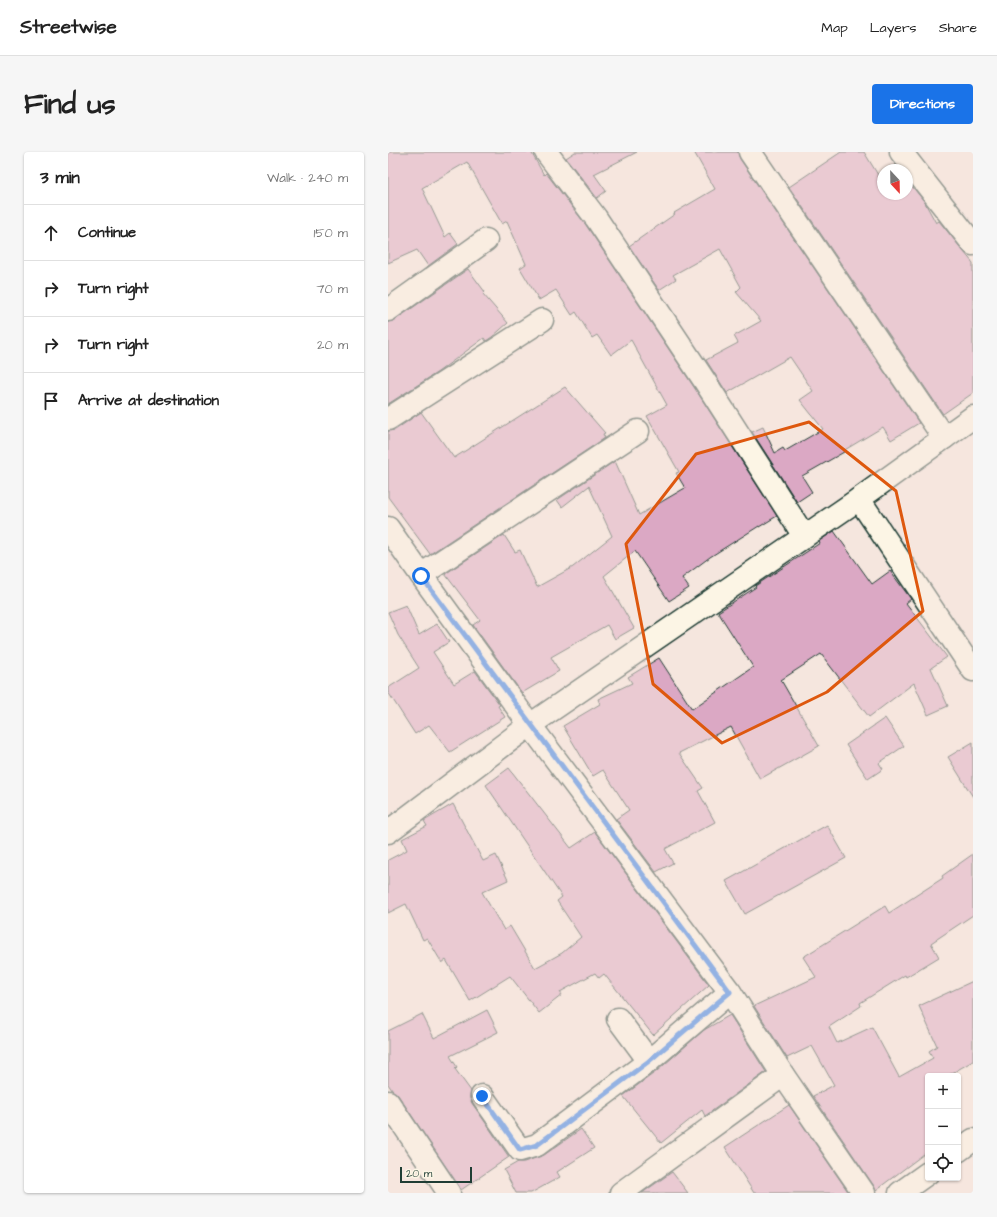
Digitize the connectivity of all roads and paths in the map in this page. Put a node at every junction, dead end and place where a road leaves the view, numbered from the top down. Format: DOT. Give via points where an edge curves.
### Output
graph roads {
  1 [pos="546,152"];
  2 [pos="750,152"];
  3 [pos="901,152"];
  4 [pos="486,240"];
  5 [pos="973,244"];
  6 [pos="388,310"];
  7 [pos="542,320"];
  8 [pos="973,417"];
  9 [pos="388,419"];
  10 [pos="638,431"];
  11 [pos="944,438"];
  12 [pos="859,499"];
  13 [pos="388,528"];
  14 [pos="804,536"];
  15 [pos="421,576"];
  16 [pos="973,670"];
  17 [pos="530,725"];
  18 [pos="388,832"];
  19 [pos="730,992"];
  20 [pos="618,1019"];
  21 [pos="649,1061"];
  22 [pos="783,1075"];
  23 [pos="482,1096"];
  24 [pos="388,1102"];
  25 [pos="973,1140"];
  26 [pos="961,1149"];
  27 [pos="925,1174"];
  28 [pos="449,1193"];
  29 [pos="621,1193"];
  30 [pos="864,1193"];
  31 [pos="900,1193"];
  1 -- 14 [label="street" via="604,231"];
  2 -- 11 [label="street"];
  3 -- 5 [label="street"];
  4 -- 6 [label="street"];
  7 -- 9 [label="street"];
  8 -- 11 [label="street"];
  10 -- 15 [label="street"];
  11 -- 12 [label="street"];
  12 -- 14 [label="street"];
  12 -- 16 [label="street"];
  13 -- 15 [label="street"];
  14 -- 17 [label="street"];
  15 -- 17 [label="street"];
  17 -- 18 [label="street"];
  17 -- 19 [label="street"];
  19 -- 21 [label="street"];
  19 -- 22 [label="street"];
  20 -- 21 [label="street"];
  21 -- 23 [label="street" via="537,1145 520,1150"];
  22 -- 29 [label="street"];
  22 -- 30 [label="street"];
  24 -- 28 [label="street"];
  25 -- 26 [label="street"];
  27 -- 31 [label="street"];
}
